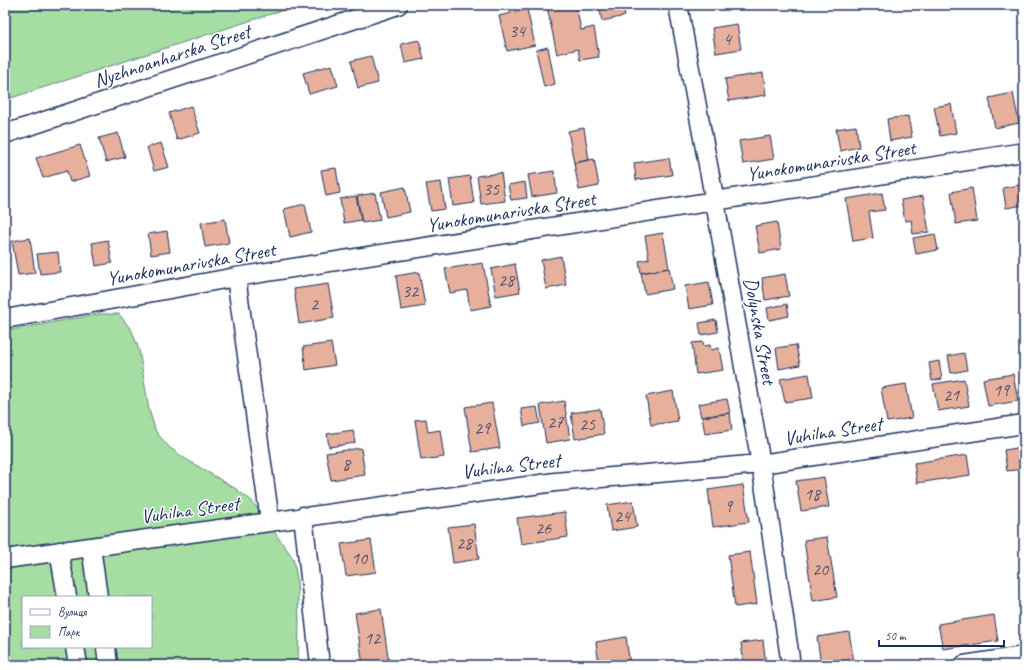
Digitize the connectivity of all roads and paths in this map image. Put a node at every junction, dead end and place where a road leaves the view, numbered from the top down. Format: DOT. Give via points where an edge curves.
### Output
graph roads {
  1 [pos="398,5"];
  2 [pos="678,5"];
  3 [pos="5,134"];
  4 [pos="1024,152"];
  5 [pos="715,202"];
  6 [pos="236,277"];
  7 [pos="5,318"];
  8 [pos="1024,424"];
  9 [pos="761,464"];
  10 [pos="303,516"];
  11 [pos="270,521"];
  12 [pos="91,547"];
  13 [pos="59,551"];
  14 [pos="5,559"];
  15 [pos="67,596"];
  16 [pos="98,596"];
  17 [pos="75,648"];
  18 [pos="106,648"];
  19 [pos="1024,656"];
  20 [pos="78,665"];
  21 [pos="108,665"];
  22 [pos="320,665"];
  23 [pos="791,665"];
  24 [pos="964,665"];
  1 -- 3 [label="street, Nyzhnoanharska Street"];
  2 -- 5 [label="street, Dolynska Street"];
  4 -- 5 [label="street, Yunokomunarivska Street"];
  5 -- 6 [label="street, Yunokomunarivska Street"];
  5 -- 9 [label="street, Dolynska Street"];
  6 -- 7 [label="street, Yunokomunarivska Street"];
  6 -- 11 [label="street"];
  8 -- 9 [label="street, Vuhilna Street"];
  9 -- 10 [label="street, Vuhilna Street" via="555,482"];
  9 -- 23 [label="street, Dolynska Street"];
  10 -- 11 [label="street, Vuhilna Street"];
  10 -- 22 [label="street"];
  11 -- 12 [label="street, Vuhilna Street"];
  12 -- 13 [label="street, Vuhilna Street"];
  12 -- 16 [label="street"];
  13 -- 14 [label="street, Vuhilna Street"];
  13 -- 15 [label="street"];
  17 -- 20 [label="street"];
  18 -- 21 [label="street"];
  19 -- 24 [label="street"];
}
